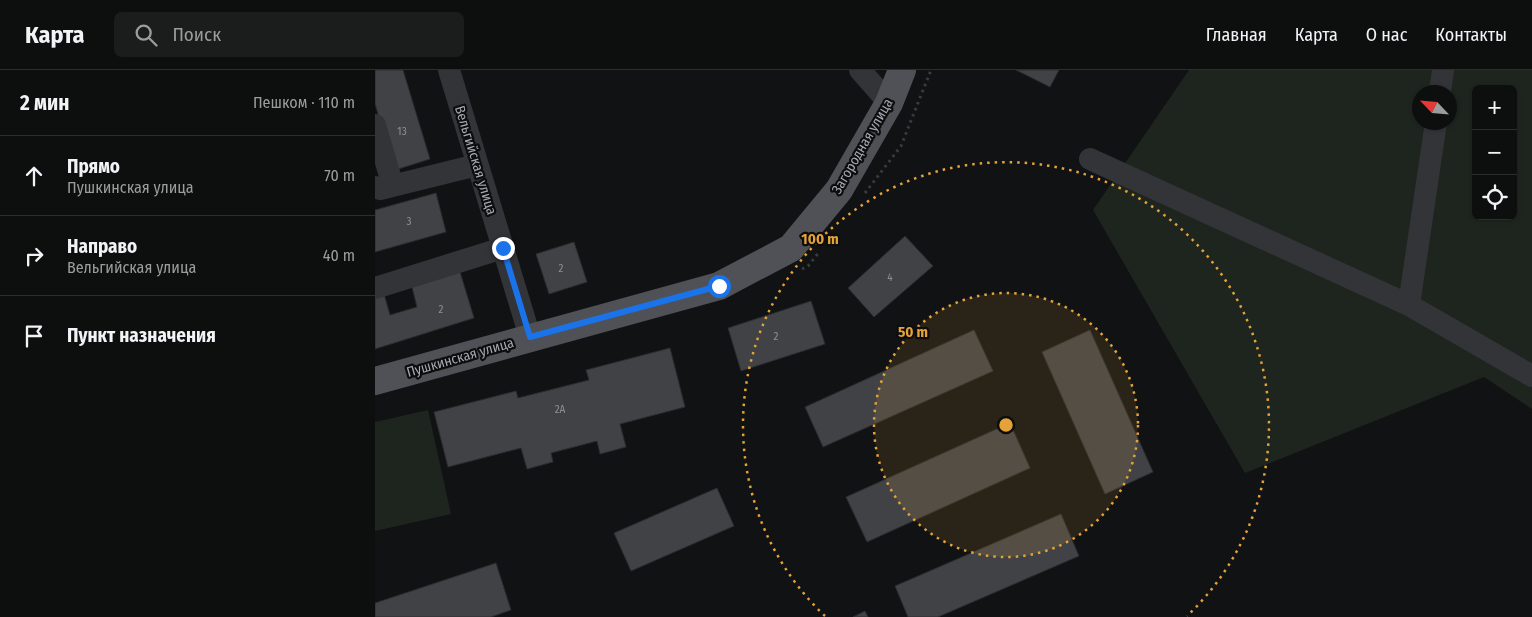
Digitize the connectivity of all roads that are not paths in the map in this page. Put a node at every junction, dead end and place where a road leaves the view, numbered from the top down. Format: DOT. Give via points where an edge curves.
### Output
graph roads {
  1 [pos="449,70"];
  2 [pos="860,70"];
  3 [pos="902,70"];
  4 [pos="1443,70"];
  5 [pos="1441,85"];
  6 [pos="889,103"];
  7 [pos="375,125"];
  8 [pos="1435,130"];
  9 [pos="1090,159"];
  10 [pos="477,166"];
  11 [pos="384,186"];
  12 [pos="503,248"];
  13 [pos="719,286"];
  14 [pos="375,288"];
  15 [pos="1409,305"];
  16 [pos="530,337"];
  17 [pos="1532,376"];
  18 [pos="375,381"];
  1 -- 10 [label="street, Вельгийская улица"];
  2 -- 6 [label="street"];
  3 -- 6 [label="main road, Загородная улица"];
  4 -- 5 [label="street"];
  6 -- 13 [label="main road, Загородная улица" via="839,190 791,248"];
  7 -- 11 [label="street"];
  8 -- 15 [label="street"];
  9 -- 15 [label="street"];
  10 -- 11 [label="street"];
  10 -- 12 [label="street, Вельгийская улица"];
  12 -- 14 [label="street"];
  12 -- 16 [label="street, Вельгийская улица"];
  13 -- 16 [label="main road, Пушкинская улица"];
  15 -- 17 [label="street"];
  16 -- 18 [label="main road, Пушкинская улица"];
}
